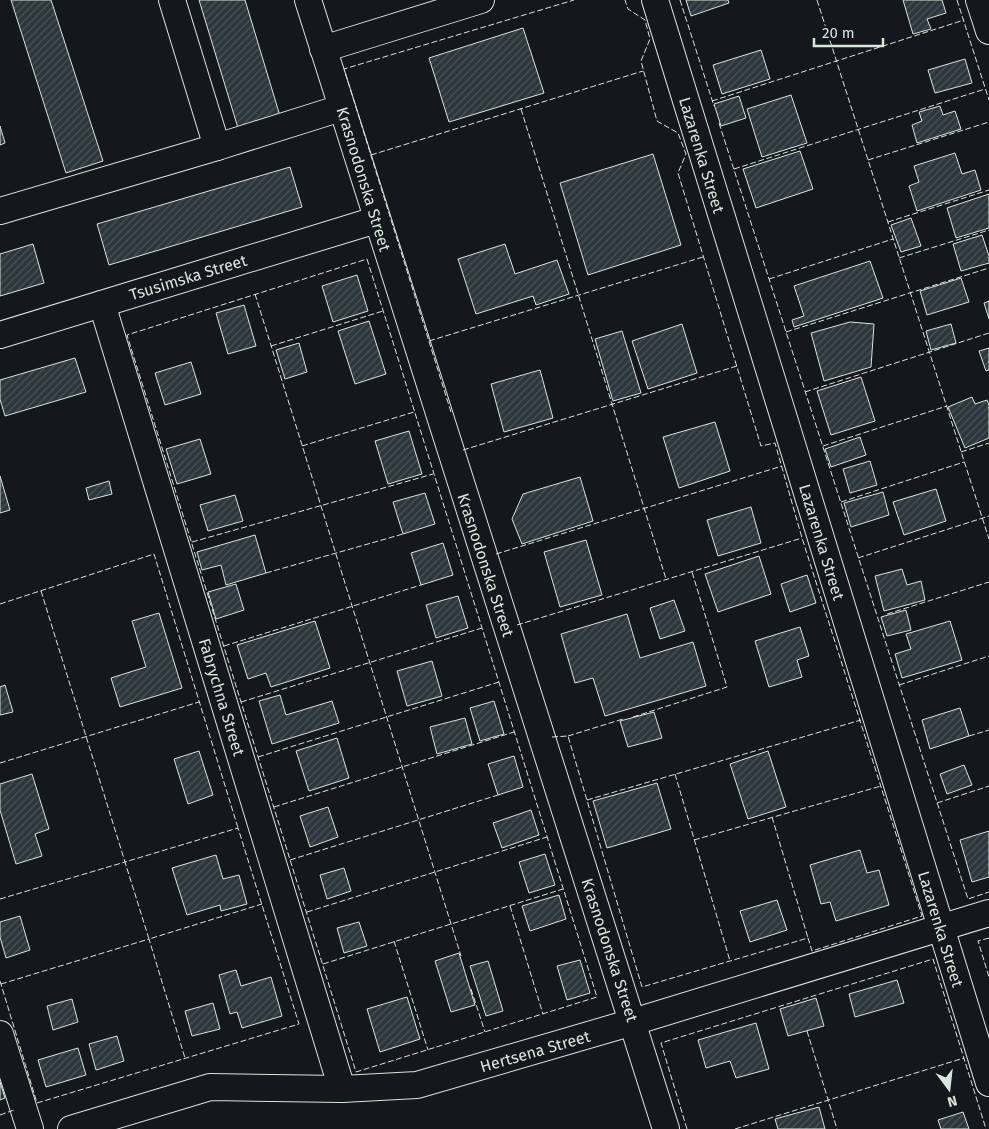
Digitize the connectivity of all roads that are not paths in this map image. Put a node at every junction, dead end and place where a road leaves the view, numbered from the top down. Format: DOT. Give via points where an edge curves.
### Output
graph roads {
  1 [pos="172,0"];
  2 [pos="308,0"];
  3 [pos="481,0"];
  4 [pos="655,0"];
  5 [pos="979,0"];
  6 [pos="989,31"];
  7 [pos="323,49"];
  8 [pos="341,108"];
  9 [pos="217,147"];
  10 [pos="0,211"];
  11 [pos="376,220"];
  12 [pos="102,304"];
  13 [pos="0,335"];
  14 [pos="989,913"];
  15 [pos="941,928"];
  16 [pos="633,1022"];
  17 [pos="0,1034"];
  18 [pos="989,1083"];
  19 [pos="342,1089"];
  20 [pos="30,1129"];
  21 [pos="71,1129"];
  22 [pos="666,1129"];
  1 -- 9 [label="street"];
  2 -- 7 [label="street, Krasnodonska Street"];
  3 -- 7 [label="street"];
  4 -- 15 [label="street, Lazarenka Street"];
  5 -- 6 [label="street"];
  7 -- 8 [label="street, Krasnodonska Street"];
  8 -- 9 [label="street"];
  8 -- 11 [label="street, Krasnodonska Street"];
  9 -- 10 [label="street"];
  11 -- 12 [label="street, Tsusimska Street"];
  11 -- 16 [label="street, Krasnodonska Street"];
  12 -- 13 [label="street, Tsusimska Street"];
  12 -- 19 [label="street, Fabrychna Street"];
  14 -- 15 [label="street, Hertsena Street"];
  15 -- 16 [label="street, Hertsena Street"];
  15 -- 18 [label="street, Lazarenka Street"];
  16 -- 19 [label="street, Hertsena Street" via="417,1084"];
  16 -- 22 [label="street, Krasnodonska Street"];
  17 -- 20 [label="street"];
  19 -- 21 [label="street, Hertsena Street" via="210,1087"];
}
